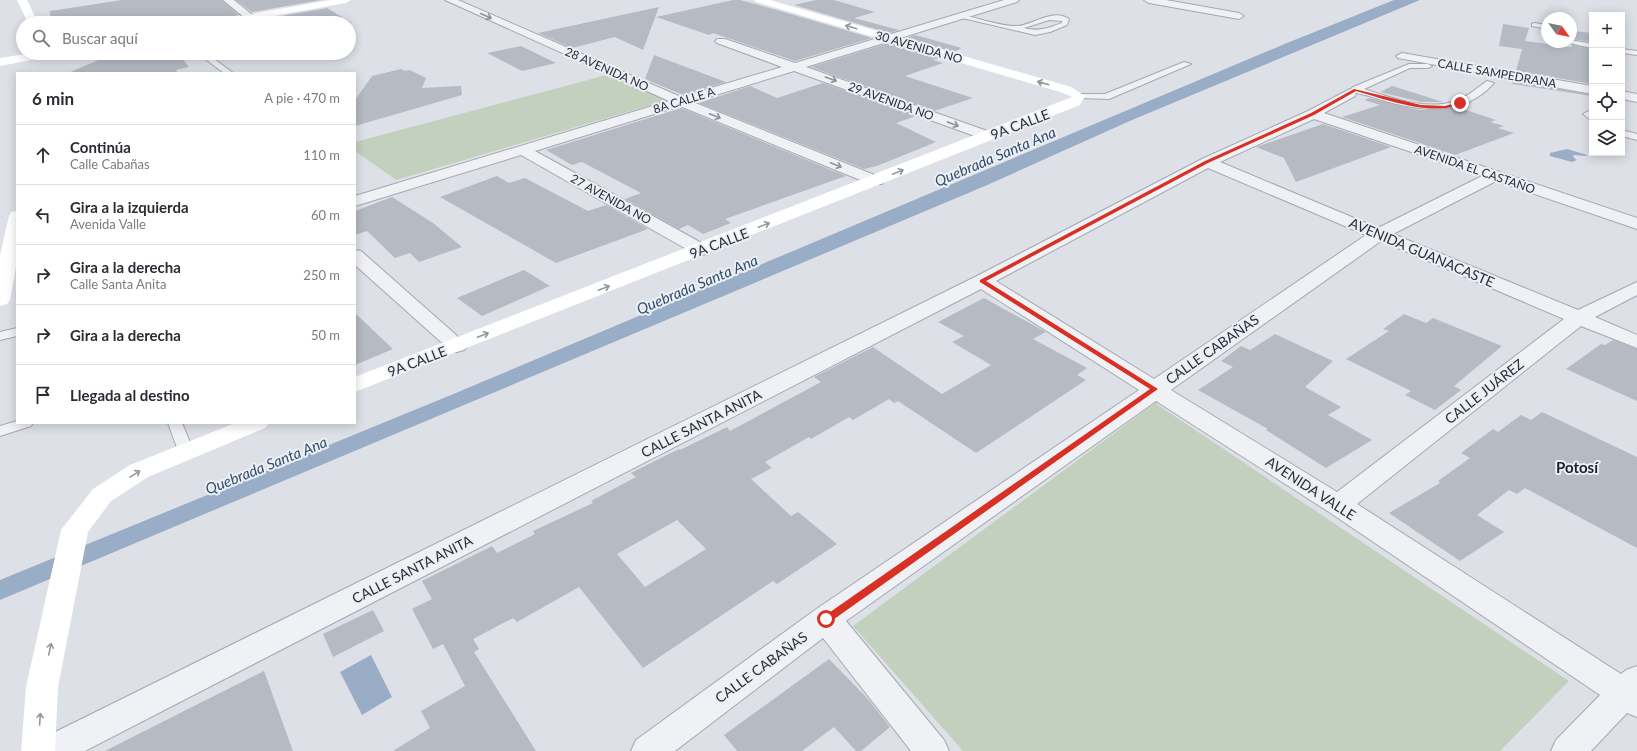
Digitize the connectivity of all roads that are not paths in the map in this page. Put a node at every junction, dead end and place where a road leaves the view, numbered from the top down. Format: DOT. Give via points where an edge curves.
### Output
graph roads {
  1 [pos="22,0"];
  2 [pos="228,0"];
  3 [pos="346,0"];
  4 [pos="450,0"];
  5 [pos="759,0"];
  6 [pos="976,0"];
  7 [pos="1014,0"];
  8 [pos="1149,0"];
  9 [pos="997,5"];
  10 [pos="30,16"];
  11 [pos="249,16"];
  12 [pos="256,16"];
  13 [pos="960,16"];
  14 [pos="1239,16"];
  15 [pos="1534,25"];
  16 [pos="1541,26"];
  17 [pos="1016,29"];
  18 [pos="888,38"];
  19 [pos="721,41"];
  20 [pos="1577,43"];
  21 [pos="1589,45"];
  22 [pos="1625,51"];
  23 [pos="1637,53"];
  24 [pos="1402,56"];
  25 [pos="16,59"];
  26 [pos="48,60"];
  27 [pos="211,60"];
  28 [pos="0,62"];
  29 [pos="1187,64"];
  30 [pos="795,66"];
  31 [pos="1428,66"];
  32 [pos="46,67"];
  33 [pos="228,72"];
  34 [pos="1490,83"];
  35 [pos="1589,89"];
  36 [pos="1353,91"];
  37 [pos="1080,96"];
  38 [pos="1625,96"];
  39 [pos="1637,98"];
  40 [pos="679,101"];
  41 [pos="1313,114"];
  42 [pos="1625,134"];
  43 [pos="988,136"];
  44 [pos="1637,137"];
  45 [pos="521,149"];
  46 [pos="1207,162"];
  47 [pos="1495,176"];
  48 [pos="876,181"];
  49 [pos="356,201"];
  50 [pos="16,221"];
  51 [pos="1637,224"];
  52 [pos="1379,234"];
  53 [pos="701,250"];
  54 [pos="356,256"];
  55 [pos="982,281"];
  56 [pos="1637,288"];
  57 [pos="0,300"];
  58 [pos="1579,317"];
  59 [pos="16,332"];
  60 [pos="0,336"];
  61 [pos="1637,342"];
  62 [pos="457,346"];
  63 [pos="356,385"];
  64 [pos="1154,389"];
  65 [pos="23,424"];
  66 [pos="176,424"];
  67 [pos="255,424"];
  68 [pos="0,431"];
  69 [pos="186,452"];
  70 [pos="1338,505"];
  71 [pos="826,619"];
  72 [pos="1633,692"];
  73 [pos="38,751"];
  74 [pos="51,751"];
  75 [pos="648,751"];
  76 [pos="932,751"];
  77 [pos="1568,751"];
  1 -- 10 [label="street"];
  2 -- 11 [label="street"];
  3 -- 12 [label="street"];
  4 -- 40 [label="street, 28 AVENIDA NO, one-way"];
  18 -- 5 [label="street, 30 AVENIDA NO, one-way"];
  6 -- 9 [label="street"];
  7 -- 9 [label="street, 8A CALLE A"];
  8 -- 14 [label="street"];
  9 -- 13 [label="street, 8A CALLE A"];
  13 -- 17 [label="lane"];
  13 -- 18 [label="street, 8A CALLE A"];
  15 -- 16 [label="lane"];
  17 -- 17 [label="lane" via="1048,18 1066,19 1065,24 1048,32 1035,33"];
  18 -- 30 [label="street, 8A CALLE A"];
  37 -- 18 [label="street, 30 AVENIDA NO, one-way"];
  19 -- 30 [label="street, 29 AVENIDA NO"];
  20 -- 21 [label="lane"];
  22 -- 23 [label="lane"];
  24 -- 35 [label="street, CALLE SAMPEDRANA"];
  25 -- 28 [label="street"];
  26 -- 32 [label="street"];
  27 -- 33 [label="lane"];
  29 -- 37 [label="lane" via="1106,97"];
  30 -- 40 [label="street, 8A CALLE A"];
  30 -- 43 [label="street, 29 AVENIDA NO, one-way"];
  31 -- 36 [label="lane" via="1409,66"];
  34 -- 36 [label="lane" via="1460,103 1445,107 1421,106"];
  36 -- 41 [label="street, CALLE SANTA ANITA"];
  37 -- 43 [label="street, 9A CALLE" via="1075,102"];
  38 -- 39 [label="street"];
  40 -- 45 [label="street, 8A CALLE A"];
  40 -- 48 [label="street, 28 AVENIDA NO, one-way"];
  41 -- 46 [label="street, CALLE SANTA ANITA"];
  41 -- 47 [label="street, AVENIDA EL CASTAÑO"];
  42 -- 44 [label="lane"];
  48 -- 43 [label="street, 9A CALLE, one-way"];
  45 -- 49 [label="street, 8A CALLE A"];
  45 -- 53 [label="street, 27 AVENIDA NO"];
  46 -- 52 [label="street, AVENIDA GUANACASTE"];
  46 -- 55 [label="street, CALLE SANTA ANITA"];
  47 -- 51 [label="street, AVENIDA EL CASTAÑO"];
  47 -- 52 [label="street, CALLE CABAÑAS"];
  53 -- 48 [label="street, 9A CALLE, one-way"];
  50 -- 57 [label="street"];
  52 -- 58 [label="street, AVENIDA GUANACASTE"];
  52 -- 64 [label="street, CALLE CABAÑAS"];
  62 -- 53 [label="street, 9A CALLE, one-way"];
  54 -- 62 [label="street"];
  55 -- 64 [label="street, AVENIDA VALLE"];
  55 -- 74 [label="street, CALLE SANTA ANITA"];
  56 -- 58 [label="street, CALLE JUÁREZ"];
  58 -- 61 [label="street, AVENIDA GUANACASTE"];
  58 -- 70 [label="street, CALLE JUÁREZ"];
  59 -- 60 [label="lane"];
  62 -- 63 [label="street, 9A CALLE"];
  64 -- 70 [label="street, AVENIDA VALLE"];
  64 -- 71 [label="street, CALLE CABAÑAS"];
  65 -- 68 [label="lane"];
  66 -- 69 [label="lane"];
  67 -- 69 [label="street"];
  73 -- 69 [label="street, one-way" via="42,687 75,530 102,495 139,471"];
  70 -- 72 [label="street, AVENIDA VALLE"];
  71 -- 75 [label="street, CALLE CABAÑAS"];
  71 -- 76 [label="street"];
  72 -- 77 [label="street"];
}
